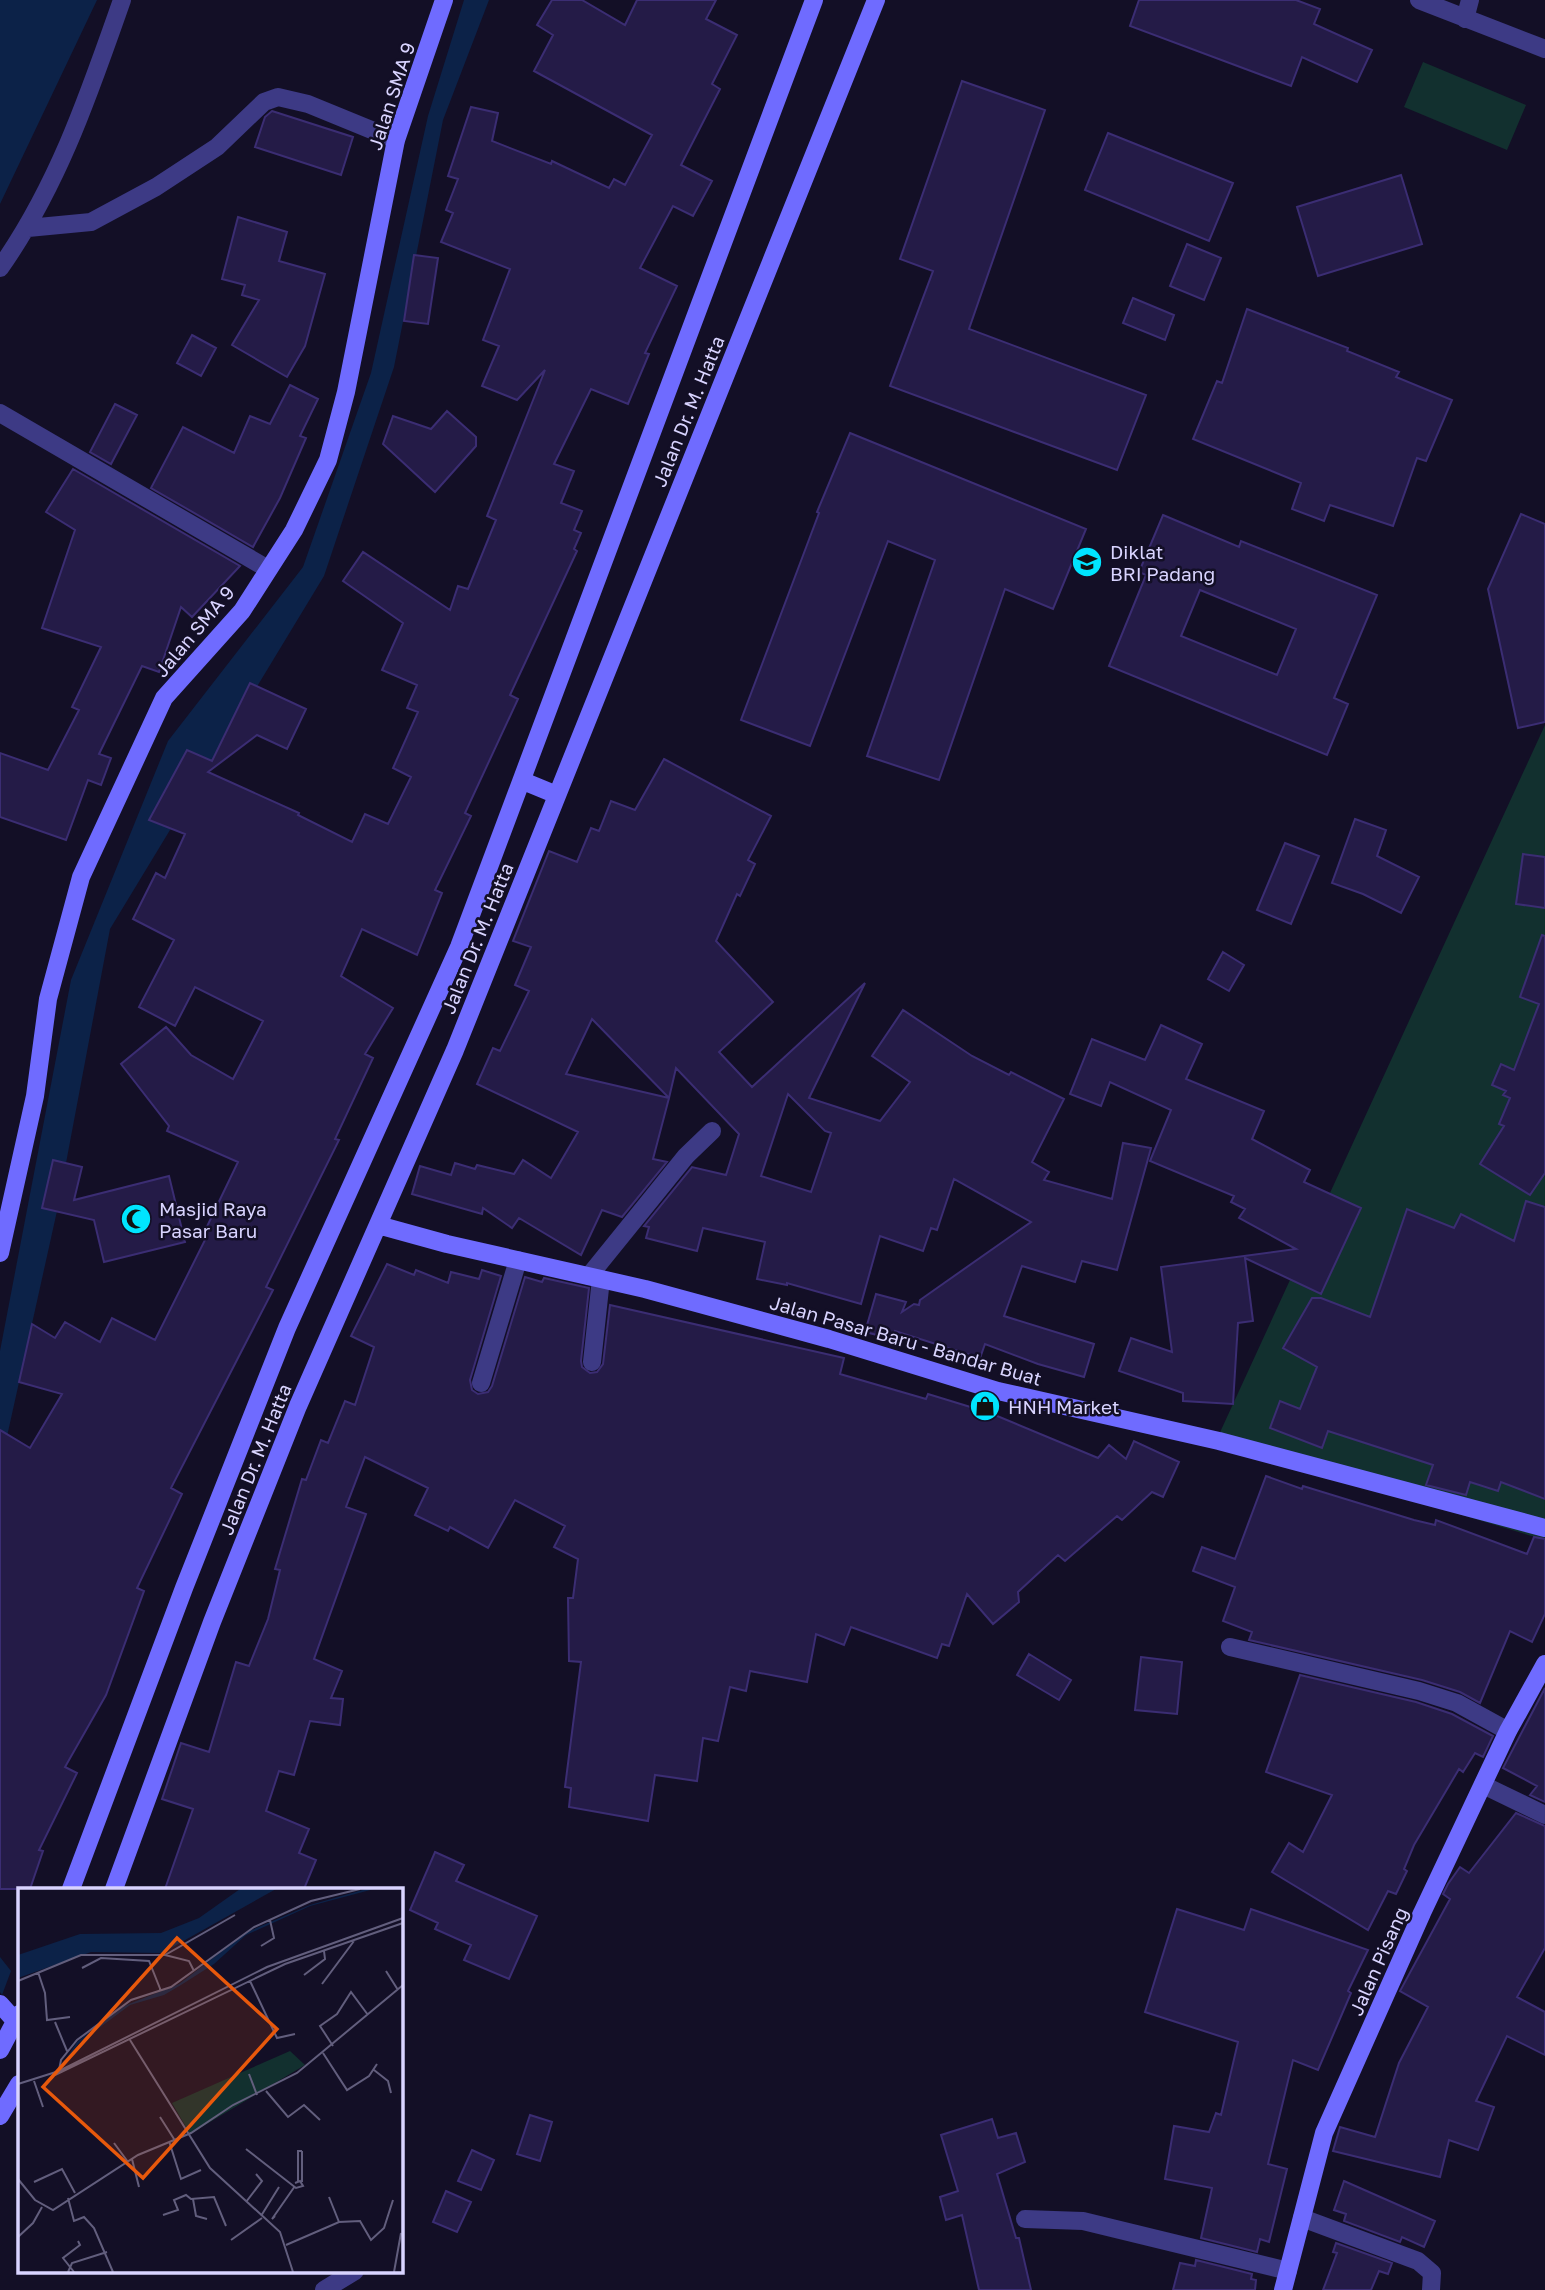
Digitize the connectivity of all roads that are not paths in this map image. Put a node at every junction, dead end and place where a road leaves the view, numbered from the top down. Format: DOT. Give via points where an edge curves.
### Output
graph roads {
  1 [pos="122,0"];
  2 [pos="444,0"];
  3 [pos="814,0"];
  4 [pos="876,0"];
  5 [pos="1419,0"];
  6 [pos="1471,0"];
  7 [pos="1465,19"];
  8 [pos="1545,49"];
  9 [pos="396,140"];
  10 [pos="28,228"];
  11 [pos="0,268"];
  12 [pos="0,413"];
  13 [pos="268,569"];
  14 [pos="523,781"];
  15 [pos="557,795"];
  16 [pos="712,1131"];
  17 [pos="378,1225"];
  18 [pos="0,1253"];
  19 [pos="518,1260"];
  20 [pos="595,1278"];
  21 [pos="592,1362"];
  22 [pos="481,1383"];
  23 [pos="1545,1528"];
  24 [pos="1230,1647"];
  25 [pos="1545,1664"];
  26 [pos="1508,1731"];
  27 [pos="1483,1785"];
  28 [pos="1545,1815"];
  29 [pos="71,1888"];
  30 [pos="114,1888"];
  31 [pos="0,2004"];
  32 [pos="18,2018"];
  33 [pos="0,2050"];
  34 [pos="18,2086"];
  35 [pos="0,2116"];
  36 [pos="1302,2218"];
  37 [pos="1025,2219"];
  38 [pos="353,2272"];
  39 [pos="1288,2272"];
  40 [pos="324,2290"];
  41 [pos="1283,2290"];
  42 [pos="1431,2290"];
  1 -- 10 [label="street" via="74,137"];
  2 -- 9 [label="main road, Jalan SMA 9"];
  3 -- 14 [label="main road, Jalan Dr. M. Hatta"];
  4 -- 15 [label="main road, Jalan Dr. M. Hatta"];
  5 -- 7 [label="street"];
  6 -- 7 [label="street"];
  7 -- 8 [label="street"];
  9 -- 10 [label="street" via="308,104 278,97 264,102 207,154 91,222"];
  9 -- 13 [label="main road, Jalan SMA 9" via="328,460 294,530"];
  10 -- 11 [label="street"];
  12 -- 13 [label="street"];
  13 -- 18 [label="main road, Jalan SMA 9" via="242,611 164,698 81,877 48,999 35,1096"];
  14 -- 15 [label="main road"];
  14 -- 29 [label="main road, Jalan Dr. M. Hatta" via="458,947 287,1328"];
  15 -- 17 [label="main road, Jalan Dr. M. Hatta" via="455,1050"];
  16 -- 20 [label="street" via="686,1156"];
  17 -- 19 [label="main road, Jalan Pasar Baru - Bandar Buat"];
  17 -- 30 [label="main road, Jalan Dr. M. Hatta" via="252,1519"];
  19 -- 20 [label="main road, Jalan Pasar Baru - Bandar Buat"];
  19 -- 22 [label="street"];
  20 -- 21 [label="street"];
  20 -- 23 [label="main road, Jalan Pasar Baru - Bandar Buat" via="804,1332 998,1391 1219,1441"];
  24 -- 26 [label="street" via="1419,1691 1457,1703"];
  25 -- 26 [label="main road, Jalan Pisang"];
  26 -- 27 [label="main road, Jalan Pisang"];
  27 -- 28 [label="street"];
  27 -- 36 [label="main road, Jalan Pisang" via="1324,2133"];
  31 -- 32 [label="main road"];
  32 -- 33 [label="main road"];
  34 -- 35 [label="main road"];
  36 -- 39 [label="main road, Jalan Pisang"];
  36 -- 42 [label="street" via="1418,2261 1432,2273"];
  37 -- 39 [label="street" via="1083,2221"];
  38 -- 40 [label="street"];
  39 -- 41 [label="main road, Jalan Pisang"];
}
